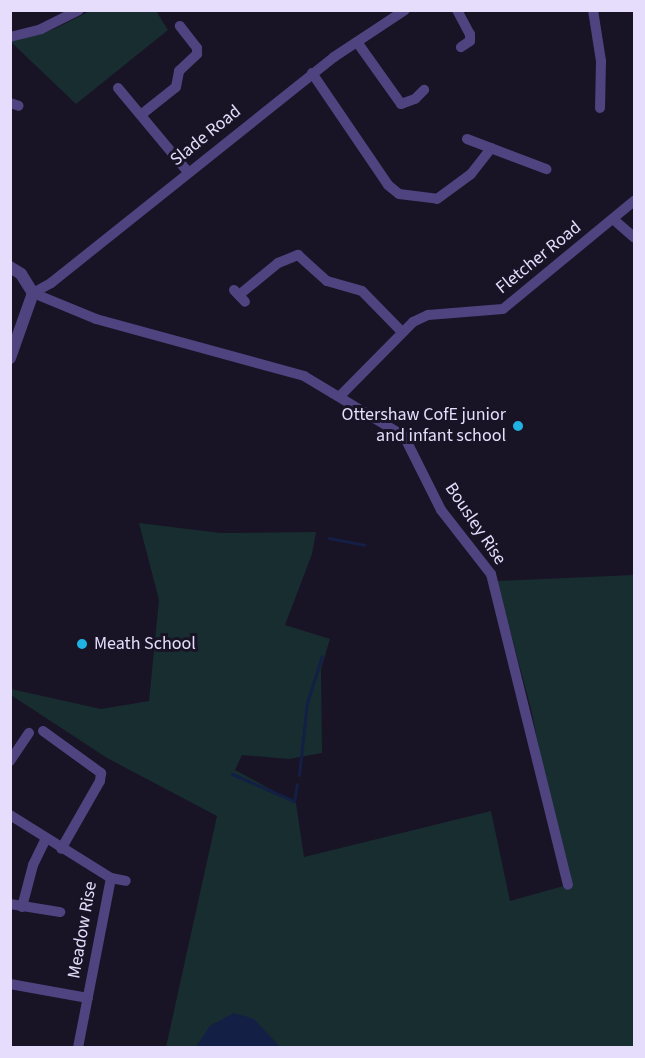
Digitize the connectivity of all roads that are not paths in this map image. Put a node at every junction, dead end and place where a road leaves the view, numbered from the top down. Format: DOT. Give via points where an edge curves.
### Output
graph roads {
  1 [pos="79,10"];
  2 [pos="405,10"];
  3 [pos="457,10"];
  4 [pos="593,10"];
  5 [pos="387,15"];
  6 [pos="180,26"];
  7 [pos="10,37"];
  8 [pos="357,42"];
  9 [pos="460,47"];
  10 [pos="312,74"];
  11 [pos="118,88"];
  12 [pos="424,90"];
  13 [pos="600,108"];
  14 [pos="142,114"];
  15 [pos="467,139"];
  16 [pos="491,148"];
  17 [pos="546,169"];
  18 [pos="188,172"];
  19 [pos="634,201"];
  20 [pos="613,219"];
  21 [pos="634,237"];
  22 [pos="10,267"];
  23 [pos="33,293"];
  24 [pos="239,296"];
  25 [pos="402,332"];
  26 [pos="10,358"];
  27 [pos="341,395"];
  28 [pos="43,731"];
  29 [pos="29,733"];
  30 [pos="10,761"];
  31 [pos="10,814"];
  32 [pos="46,838"];
  33 [pos="61,849"];
  34 [pos="111,878"];
  35 [pos="126,881"];
  36 [pos="567,885"];
  37 [pos="10,904"];
  38 [pos="22,907"];
  39 [pos="60,912"];
  40 [pos="10,984"];
  41 [pos="88,998"];
  42 [pos="78,1047"];
  1 -- 7 [label="street" via="41,29"];
  2 -- 5 [label="street, Slade Road"];
  3 -- 9 [label="street" via="470,34 470,41"];
  4 -- 13 [label="street" via="602,79"];
  5 -- 8 [label="street, Slade Road"];
  6 -- 14 [label="street" via="194,43 197,54 179,71 176,87"];
  8 -- 10 [label="street, Slade Road"];
  8 -- 12 [label="street" via="401,104 416,99"];
  10 -- 16 [label="street" via="388,185 399,194 437,199 471,174"];
  10 -- 18 [label="street, Slade Road"];
  11 -- 14 [label="street"];
  14 -- 18 [label="street"];
  15 -- 16 [label="street"];
  16 -- 17 [label="street"];
  18 -- 23 [label="street, Slade Road" via="51,283"];
  19 -- 20 [label="street, Fletcher Road"];
  20 -- 21 [label="street"];
  20 -- 25 [label="street, Fletcher Road" via="503,309 422,317"];
  22 -- 23 [label="street" via="21,274"];
  23 -- 26 [label="street"];
  23 -- 27 [label="street, Bousley Rise" via="96,319 304,376"];
  24 -- 25 [label="street" via="278,263 298,255 327,281 362,291"];
  25 -- 27 [label="street, Fletcher Road"];
  27 -- 36 [label="street, Bousley Rise" via="404,436 441,510 491,574"];
  28 -- 33 [label="street" via="101,773"];
  29 -- 30 [label="street"];
  31 -- 32 [label="street, Meadow Rise"];
  32 -- 33 [label="street, Meadow Rise"];
  32 -- 38 [label="street" via="33,865"];
  33 -- 34 [label="street, Meadow Rise"];
  34 -- 35 [label="street"];
  34 -- 41 [label="street, Meadow Rise"];
  37 -- 38 [label="street"];
  38 -- 39 [label="street"];
  40 -- 41 [label="street"];
  41 -- 42 [label="street, Meadow Rise"];
}
